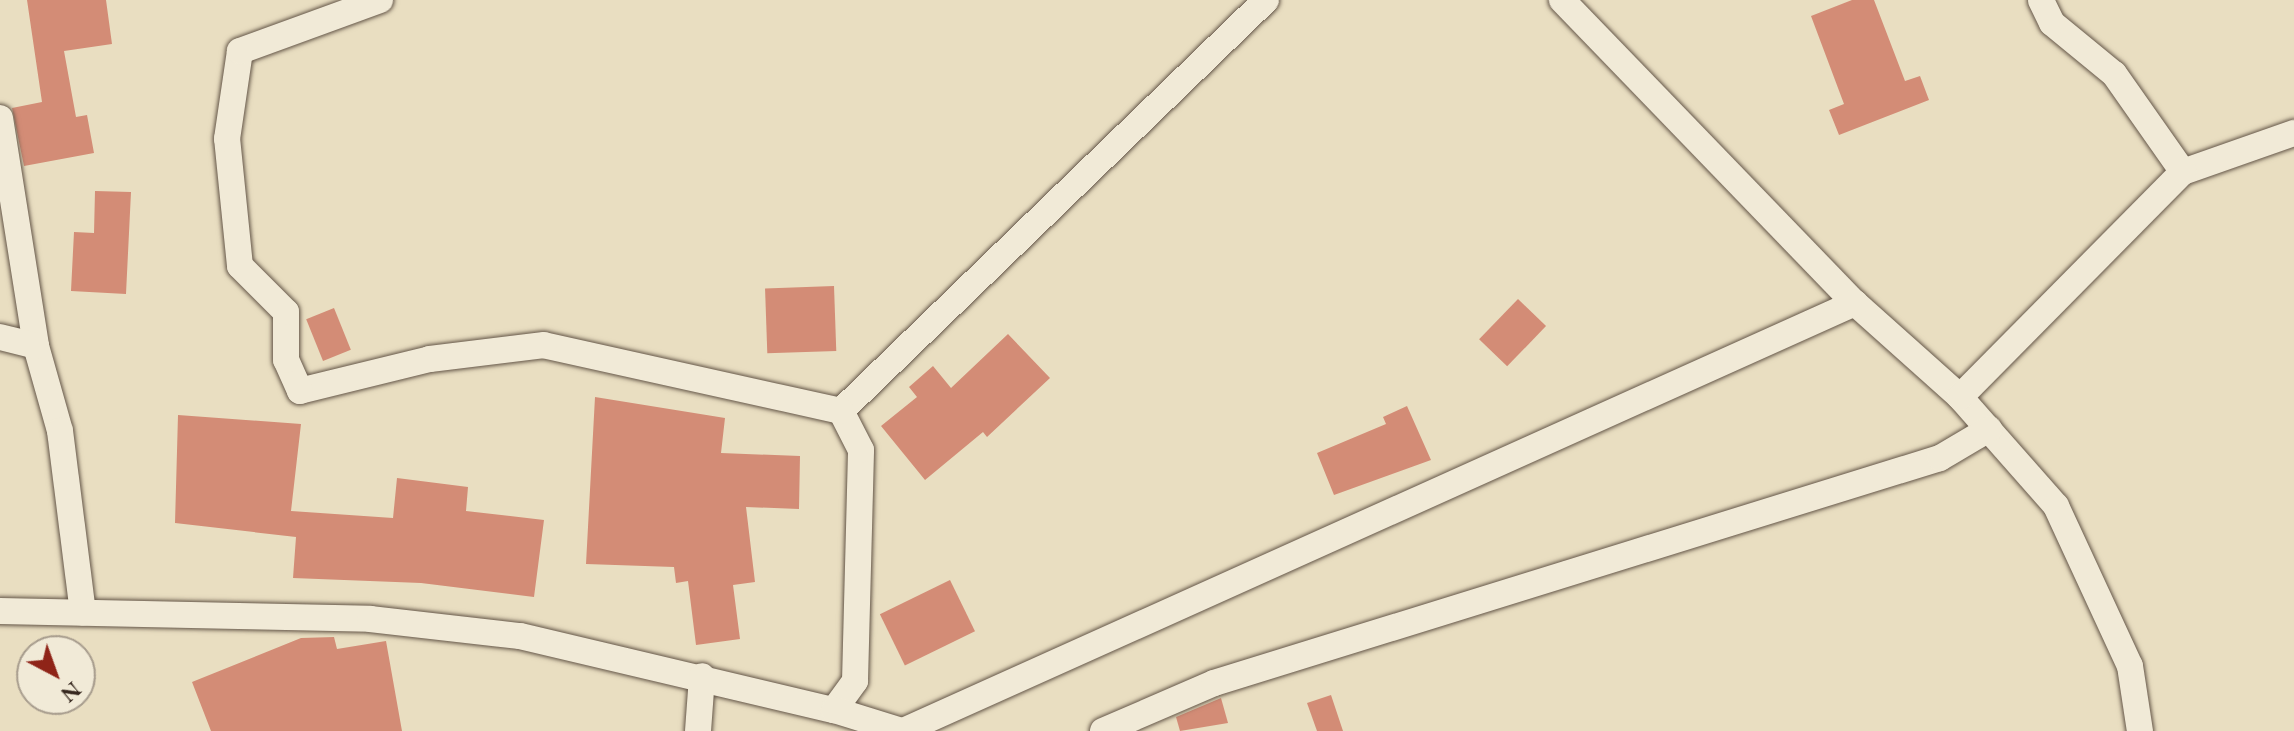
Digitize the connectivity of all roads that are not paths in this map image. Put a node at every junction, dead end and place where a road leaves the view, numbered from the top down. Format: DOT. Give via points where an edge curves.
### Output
graph roads {
  1 [pos="380,0"];
  2 [pos="1266,0"];
  3 [pos="1562,0"];
  4 [pos="2041,0"];
  5 [pos="0,118"];
  6 [pos="2294,133"];
  7 [pos="2183,172"];
  8 [pos="1855,303"];
  9 [pos="0,337"];
  10 [pos="36,346"];
  11 [pos="1960,397"];
  12 [pos="841,411"];
  13 [pos="1989,429"];
  14 [pos="0,611"];
  15 [pos="83,613"];
  16 [pos="702,676"];
  17 [pos="834,710"];
  18 [pos="698,731"];
  19 [pos="902,731"];
  20 [pos="1103,731"];
  21 [pos="2140,731"];
  1 -- 12 [label="street" via="240,51 227,139 240,266 286,312 286,360 300,391 430,359 544,345"];
  2 -- 12 [label="street"];
  3 -- 8 [label="street"];
  4 -- 7 [label="street" via="2052,23 2114,74"];
  5 -- 10 [label="street"];
  6 -- 7 [label="street"];
  7 -- 11 [label="street"];
  8 -- 11 [label="street"];
  8 -- 19 [label="street"];
  9 -- 10 [label="street"];
  10 -- 15 [label="street" via="60,431"];
  11 -- 13 [label="street"];
  12 -- 17 [label="street" via="861,450 855,681"];
  13 -- 20 [label="street" via="1940,458 1214,683"];
  13 -- 21 [label="street" via="2056,506 2130,666"];
  14 -- 15 [label="street"];
  15 -- 16 [label="street" via="370,619 520,636"];
  16 -- 17 [label="street"];
  16 -- 18 [label="street"];
  17 -- 19 [label="street"];
}
